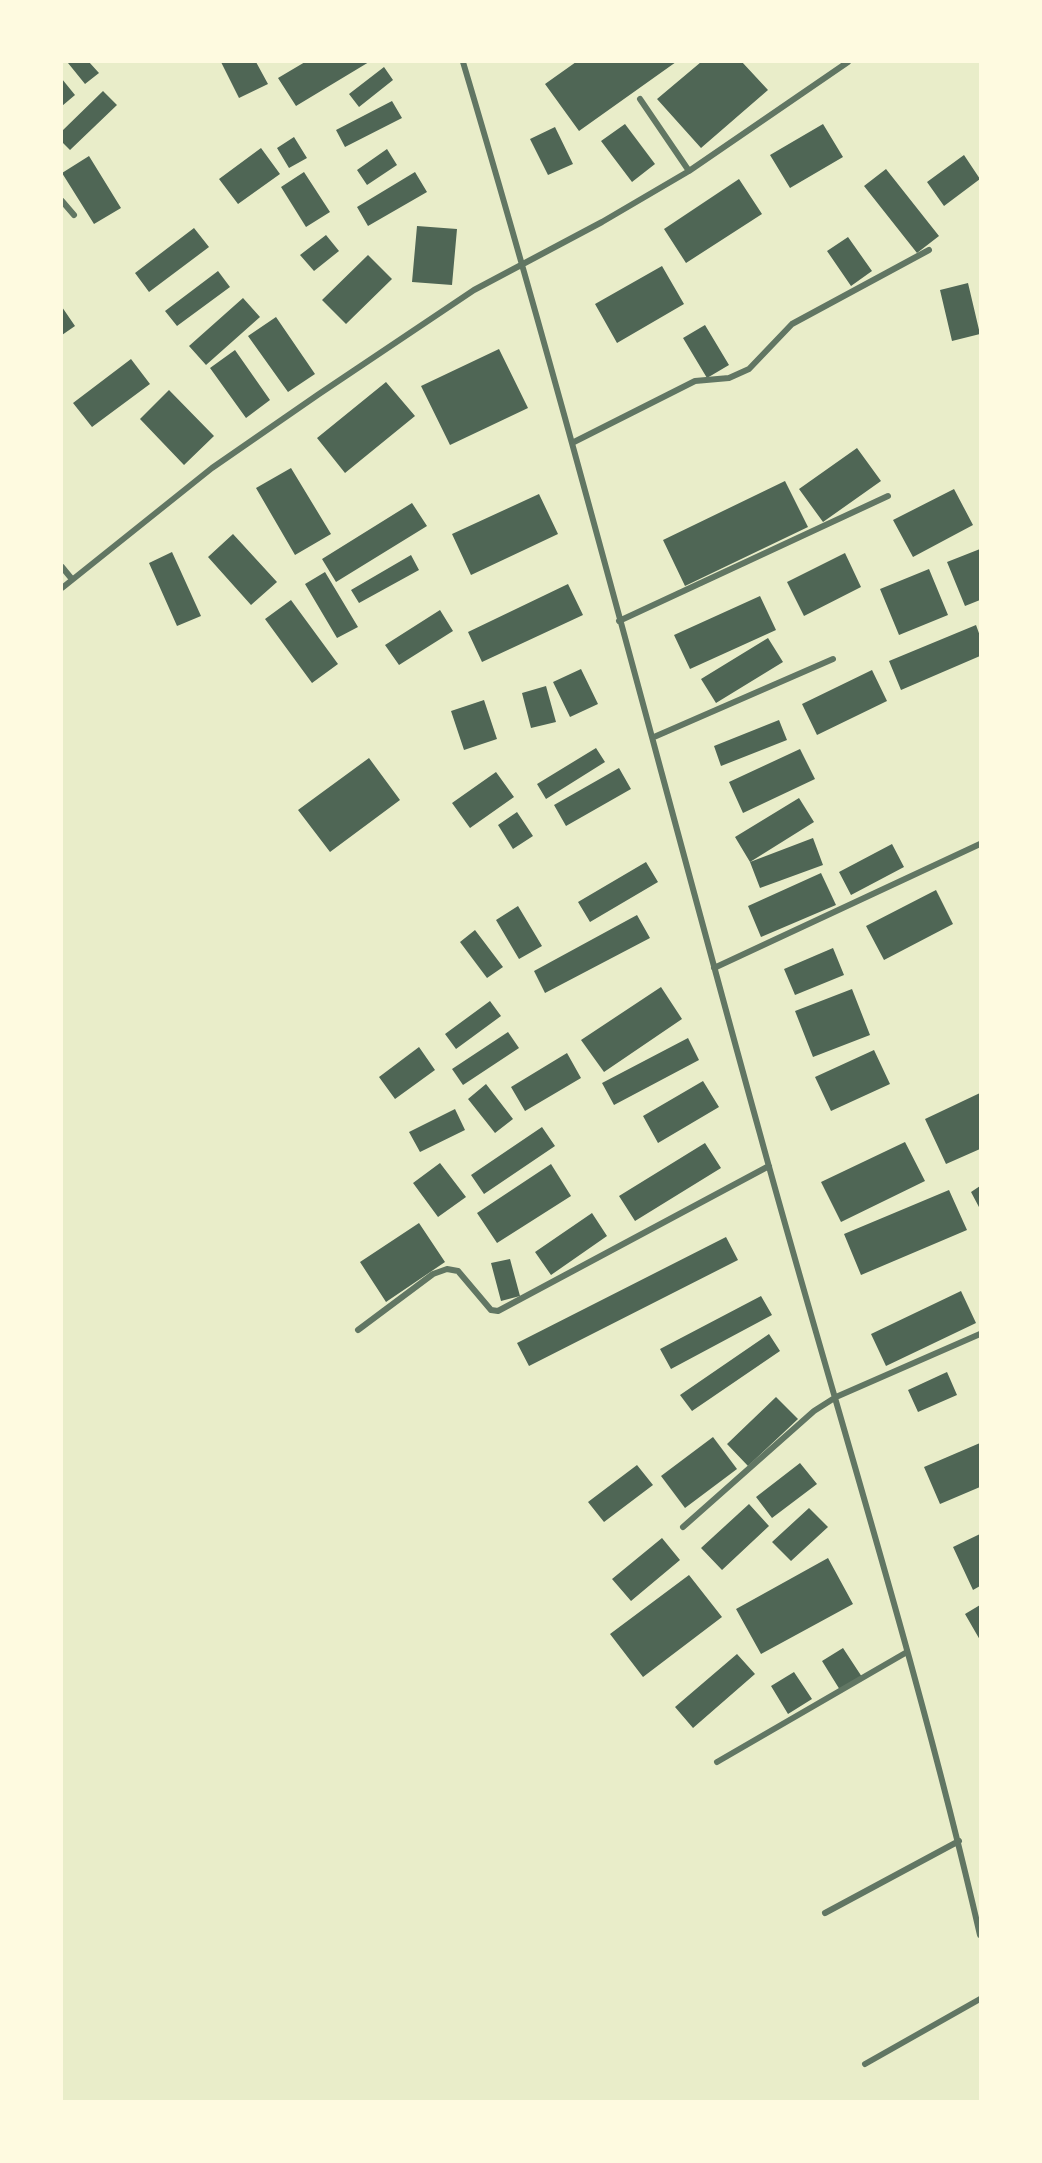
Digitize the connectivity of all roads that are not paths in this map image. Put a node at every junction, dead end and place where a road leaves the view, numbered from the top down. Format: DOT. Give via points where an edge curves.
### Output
graph roads {
  1 [pos="463,62"];
  2 [pos="848,62"];
  3 [pos="640,99"];
  4 [pos="689,171"];
  5 [pos="62,201"];
  6 [pos="74,216"];
  7 [pos="929,250"];
  8 [pos="521,265"];
  9 [pos="572,443"];
  10 [pos="888,496"];
  11 [pos="62,567"];
  12 [pos="72,578"];
  13 [pos="62,588"];
  14 [pos="619,621"];
  15 [pos="833,659"];
  16 [pos="654,737"];
  17 [pos="981,844"];
  18 [pos="714,968"];
  19 [pos="769,1166"];
  20 [pos="358,1329"];
  21 [pos="981,1334"];
  22 [pos="836,1397"];
  23 [pos="683,1527"];
  24 [pos="907,1652"];
  25 [pos="717,1762"];
  26 [pos="958,1840"];
  27 [pos="825,1913"];
  28 [pos="981,1935"];
  29 [pos="981,1999"];
  30 [pos="865,2064"];
  1 -- 8 [label="street"];
  2 -- 4 [label="street"];
  3 -- 4 [label="street"];
  4 -- 8 [label="street"];
  5 -- 6 [label="street"];
  7 -- 9 [label="street" via="792,324 749,369 729,378 695,381"];
  8 -- 9 [label="street"];
  8 -- 12 [label="street" via="474,290 212,468"];
  9 -- 14 [label="street"];
  10 -- 14 [label="street"];
  11 -- 12 [label="street"];
  12 -- 13 [label="street"];
  14 -- 16 [label="street"];
  15 -- 16 [label="street"];
  16 -- 18 [label="street"];
  17 -- 18 [label="street"];
  18 -- 19 [label="street"];
  19 -- 20 [label="street" via="498,1311 491,1310 458,1271 447,1269 434,1274"];
  19 -- 22 [label="street"];
  21 -- 22 [label="street"];
  22 -- 23 [label="street" via="804,1418"];
  22 -- 24 [label="street"];
  24 -- 25 [label="street"];
  24 -- 26 [label="street"];
  26 -- 27 [label="street"];
  26 -- 28 [label="street"];
  29 -- 30 [label="street"];
}
